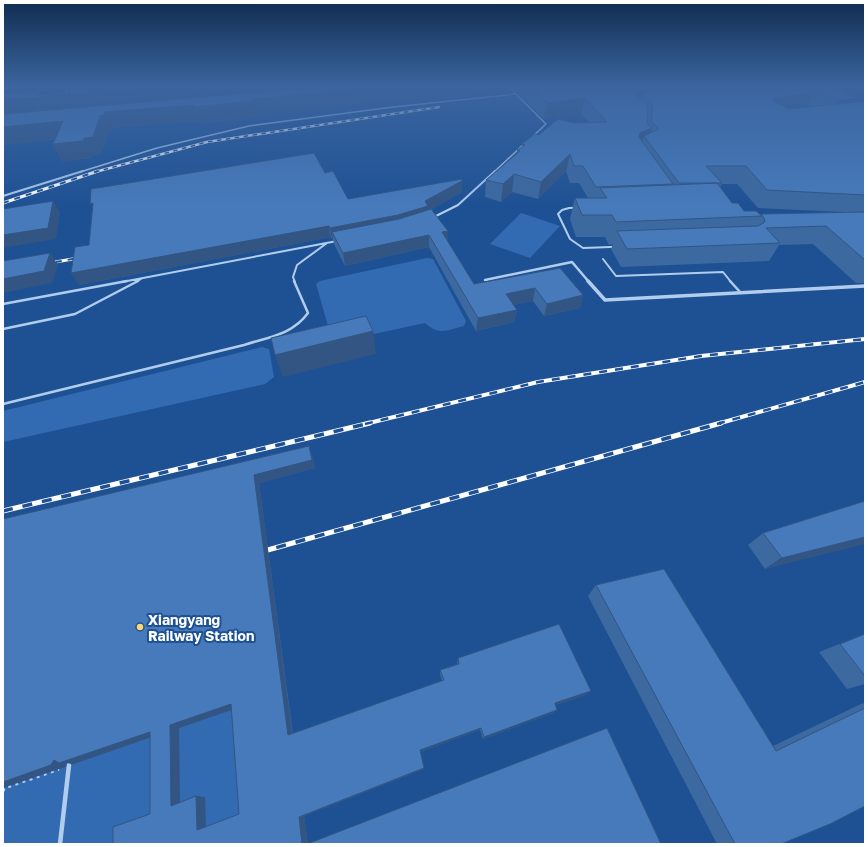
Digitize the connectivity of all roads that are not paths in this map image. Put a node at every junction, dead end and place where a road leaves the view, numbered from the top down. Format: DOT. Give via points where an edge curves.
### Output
graph roads {
  1 [pos="247,127"];
  2 [pos="543,127"];
  3 [pos="3,196"];
  4 [pos="666,197"];
  5 [pos="671,204"];
  6 [pos="428,220"];
  7 [pos="343,240"];
  8 [pos="329,242"];
  9 [pos="603,259"];
  10 [pos="145,277"];
  11 [pos="485,280"];
  12 [pos="865,286"];
  13 [pos="741,293"];
  14 [pos="3,304"];
  15 [pos="3,329"];
  16 [pos="3,404"];
  17 [pos="69,765"];
  18 [pos="60,844"];
  1 -- 3 [label="lane" via="157,148"];
  2 -- 6 [label="lane" via="458,205"];
  4 -- 5 [label="lane"];
  5 -- 5 [label="lane" via="569,208 558,214 569,241 583,248 752,240 721,205 707,202"];
  7 -- 8 [label="lane"];
  8 -- 10 [label="lane"];
  8 -- 16 [label="lane" via="297,265 293,277 308,313 300,324 283,333 244,345"];
  9 -- 13 [label="lane" via="616,276 722,272"];
  10 -- 14 [label="lane"];
  10 -- 15 [label="lane" via="74,314"];
  11 -- 13 [label="street" via="572,262 605,300"];
  12 -- 13 [label="street"];
  17 -- 18 [label="lane"];
}
